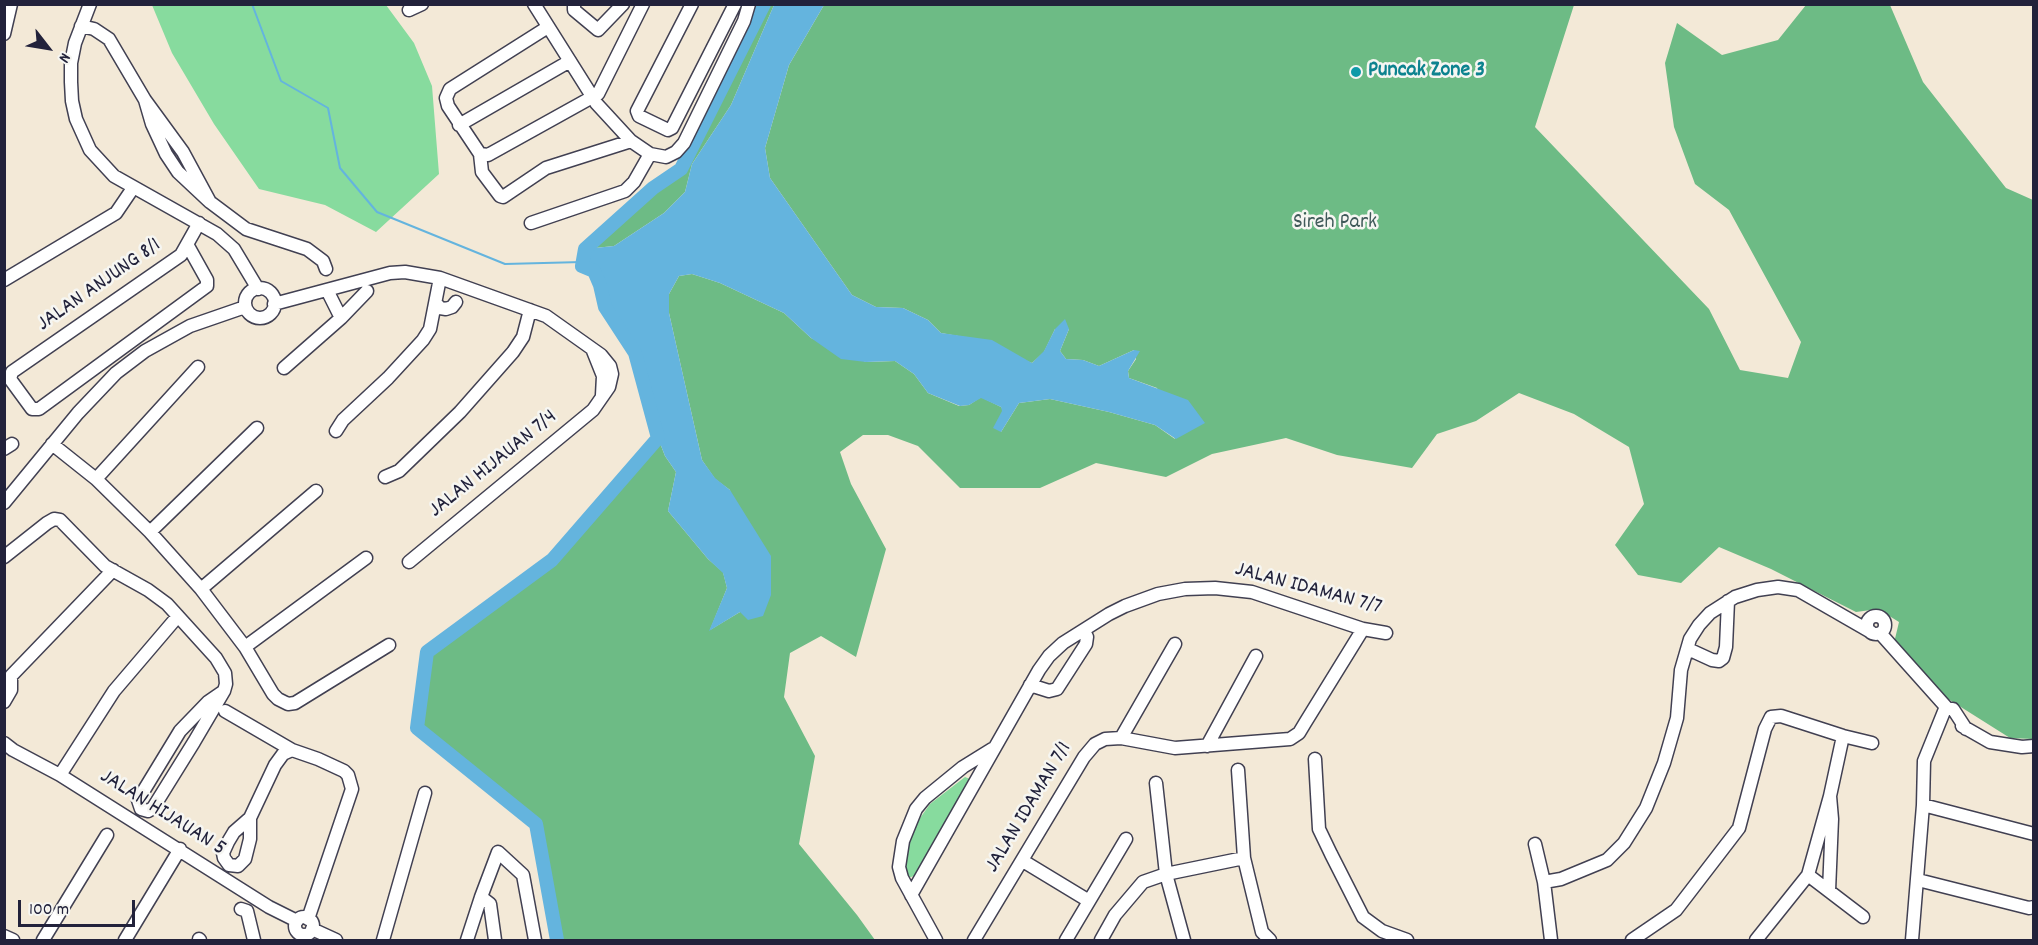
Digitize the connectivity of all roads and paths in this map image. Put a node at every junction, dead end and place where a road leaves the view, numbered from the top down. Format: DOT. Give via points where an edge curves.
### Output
graph roads {
  1 [pos="11,4"];
  2 [pos="90,4"];
  3 [pos="422,4"];
  4 [pos="534,4"];
  5 [pos="574,4"];
  6 [pos="623,4"];
  7 [pos="644,4"];
  8 [pos="692,4"];
  9 [pos="735,4"];
  10 [pos="749,4"];
  11 [pos="409,10"];
  12 [pos="611,18"];
  13 [pos="726,22"];
  14 [pos="81,26"];
  15 [pos="548,27"];
  16 [pos="740,29"];
  17 [pos="630,30"];
  18 [pos="4,34"];
  19 [pos="570,61"];
  20 [pos="593,97"];
  21 [pos="683,107"];
  22 [pos="698,114"];
  23 [pos="459,125"];
  24 [pos="631,141"];
  25 [pos="480,154"];
  26 [pos="650,154"];
  27 [pos="133,188"];
  28 [pos="199,223"];
  29 [pos="531,223"];
  30 [pos="188,246"];
  31 [pos="326,269"];
  32 [pos="440,278"];
  33 [pos="4,280"];
  34 [pos="258,289"];
  35 [pos="327,291"];
  36 [pos="367,291"];
  37 [pos="456,302"];
  38 [pos="436,303"];
  39 [pos="274,304"];
  40 [pos="245,307"];
  41 [pos="530,310"];
  42 [pos="340,318"];
  43 [pos="198,367"];
  44 [pos="284,368"];
  45 [pos="257,428"];
  46 [pos="336,431"];
  47 [pos="52,444"];
  48 [pos="385,477"];
  49 [pos="96,478"];
  50 [pos="316,491"];
  51 [pos="4,503"];
  52 [pos="150,532"];
  53 [pos="4,557"];
  54 [pos="366,558"];
  55 [pos="409,562"];
  56 [pos="113,570"];
  57 [pos="201,589"];
  58 [pos="1728,601"];
  59 [pos="178,616"];
  60 [pos="1846,618"];
  61 [pos="1363,629"];
  62 [pos="1084,631"];
  63 [pos="1386,633"];
  64 [pos="1875,633"];
  65 [pos="1175,644"];
  66 [pos="389,645"];
  67 [pos="245,647"];
  68 [pos="1688,648"];
  69 [pos="1256,656"];
  70 [pos="1030,685"];
  71 [pos="224,691"];
  72 [pos="4,702"];
  73 [pos="225,711"];
  74 [pos="1949,716"];
  75 [pos="180,731"];
  76 [pos="1843,736"];
  77 [pos="1121,738"];
  78 [pos="194,742"];
  79 [pos="4,743"];
  80 [pos="1872,743"];
  81 [pos="1207,746"];
  82 [pos="2034,746"];
  83 [pos="993,748"];
  84 [pos="292,750"];
  85 [pos="164,757"];
  86 [pos="1315,759"];
  87 [pos="179,766"];
  88 [pos="963,767"];
  89 [pos="1238,770"];
  90 [pos="60,775"];
  91 [pos="976,778"];
  92 [pos="1156,783"];
  93 [pos="425,793"];
  94 [pos="1830,796"];
  95 [pos="1923,806"];
  96 [pos="250,818"];
  97 [pos="2034,834"];
  98 [pos="107,836"];
  99 [pos="1126,839"];
  100 [pos="1535,844"];
  101 [pos="180,849"];
  102 [pos="1244,858"];
  103 [pos="1023,861"];
  104 [pos="1166,874"];
  105 [pos="1808,875"];
  106 [pos="1918,880"];
  107 [pos="1544,882"];
  108 [pos="1829,891"];
  109 [pos="911,895"];
  110 [pos="481,897"];
  111 [pos="1089,901"];
  112 [pos="2034,907"];
  113 [pos="241,909"];
  114 [pos="1863,917"];
  115 [pos="306,923"];
  116 [pos="4,936"];
  117 [pos="295,937"];
  118 [pos="1764,938"];
  119 [pos="13,940"];
  120 [pos="43,940"];
  121 [pos="125,940"];
  122 [pos="254,940"];
  123 [pos="336,940"];
  124 [pos="383,940"];
  125 [pos="467,940"];
  126 [pos="495,940"];
  127 [pos="536,940"];
  128 [pos="936,940"];
  129 [pos="974,940"];
  130 [pos="1066,940"];
  131 [pos="1101,940"];
  132 [pos="1184,940"];
  133 [pos="1270,940"];
  134 [pos="1407,940"];
  135 [pos="1551,940"];
  136 [pos="1632,940"];
  137 [pos="1912,940"];
  1 -- 18 [label="street"];
  2 -- 14 [label="street"];
  3 -- 11 [label="street"];
  4 -- 15 [label="street"];
  5 -- 12 [label="street" via="574,10 598,30"];
  6 -- 12 [label="street"];
  7 -- 17 [label="street"];
  8 -- 21 [label="street" via="637,114 668,130"];
  9 -- 13 [label="street"];
  10 -- 16 [label="street"];
  12 -- 17 [label="street"];
  13 -- 16 [label="street"];
  13 -- 21 [label="street"];
  14 -- 27 [label="street" via="71,63 76,119 90,150 114,176"];
  14 -- 31 [label="street" via="109,39 145,100 183,152 210,202 246,229 307,249 323,261"];
  15 -- 19 [label="street"];
  15 -- 23 [label="street" via="450,89 446,98"];
  16 -- 22 [label="street"];
  17 -- 20 [label="street"];
  19 -- 20 [label="street"];
  19 -- 23 [label="street"];
  20 -- 24 [label="street"];
  20 -- 25 [label="street" via="488,155"];
  21 -- 22 [label="street"];
  22 -- 26 [label="street" via="676,152 666,157"];
  23 -- 25 [label="street"];
  24 -- 25 [label="street" via="546,168 503,197 482,172"];
  24 -- 26 [label="street"];
  26 -- 29 [label="street" via="625,191"];
  27 -- 28 [label="street"];
  27 -- 33 [label="street" via="116,213"];
  28 -- 30 [label="street, JALAN ANJUNG 8/1"];
  28 -- 34 [label="street" via="234,249"];
  30 -- 30 [label="street, JALAN ANJUNG 8/1" via="181,255 12,372 10,379 34,410 205,288 207,280"];
  32 -- 35 [label="street" via="390,273"];
  32 -- 38 [label="street"];
  32 -- 41 [label="street"];
  34 -- 39 [label="street" via="270,292"];
  34 -- 40 [label="street" via="248,295"];
  35 -- 39 [label="street"];
  35 -- 42 [label="street"];
  36 -- 42 [label="street"];
  37 -- 38 [label="street" via="446,309"];
  38 -- 46 [label="street" via="423,340"];
  39 -- 40 [label="street" via="272,312 261,318"];
  40 -- 47 [label="street" via="190,326 146,351 116,373"];
  41 -- 48 [label="street" via="523,337 513,352 460,412 399,471"];
  41 -- 55 [label="street, JALAN HIJAUAN 7/4" via="556,321 606,360 612,381 593,410"];
  42 -- 44 [label="street"];
  43 -- 49 [label="street"];
  45 -- 52 [label="street"];
  47 -- 49 [label="street"];
  47 -- 51 [label="street"];
  49 -- 52 [label="street"];
  50 -- 57 [label="street"];
  52 -- 57 [label="street"];
  53 -- 56 [label="street" via="54,519 60,520"];
  54 -- 67 [label="street"];
  56 -- 59 [label="street" via="156,595"];
  56 -- 72 [label="street" via="11,676 11,690"];
  57 -- 67 [label="street"];
  58 -- 60 [label="street" via="1756,590 1778,587 1798,590"];
  58 -- 68 [label="street" via="1699,625"];
  58 -- 68 [label="street" via="1723,658 1712,660"];
  59 -- 71 [label="street" via="216,658 225,673"];
  59 -- 90 [label="street" via="114,691"];
  60 -- 64 [label="street"];
  60 -- 64 [label="street" via="1880,617 1884,627"];
  61 -- 62 [label="street, JALAN IDAMAN 7/7" via="1272,598 1215,588 1185,589 1141,599"];
  61 -- 63 [label="street, JALAN IDAMAN 7/7"];
  61 -- 81 [label="street, JALAN IDAMAN 7/1" via="1299,733 1290,739"];
  62 -- 70 [label="street, JALAN IDAMAN 7/7" via="1049,656"];
  62 -- 70 [label="street" via="1086,644 1057,689 1049,691"];
  64 -- 74 [label="street"];
  65 -- 77 [label="street"];
  66 -- 67 [label="street" via="288,704 273,694"];
  68 -- 107 [label="street" via="1681,670 1677,718 1646,808 1624,843 1607,860"];
  69 -- 81 [label="street"];
  70 -- 83 [label="street, JALAN IDAMAN 7/7"];
  71 -- 75 [label="street"];
  71 -- 78 [label="street"];
  73 -- 84 [label="street"];
  74 -- 82 [label="street" via="1990,742"];
  74 -- 95 [label="street" via="1936,732 1924,761"];
  75 -- 78 [label="street"];
  75 -- 85 [label="street"];
  76 -- 80 [label="street"];
  76 -- 94 [label="street"];
  76 -- 136 [label="street" via="1781,716 1771,717 1739,828 1676,910"];
  77 -- 81 [label="street, JALAN IDAMAN 7/1" via="1167,747"];
  77 -- 103 [label="street, JALAN IDAMAN 7/1" via="1105,740 1090,748"];
  78 -- 87 [label="street"];
  79 -- 90 [label="street, JALAN HIJAUAN 5"];
  83 -- 88 [label="street, JALAN IDAMAN 7/7"];
  83 -- 91 [label="street, JALAN IDAMAN 7/7"];
  84 -- 96 [label="street" via="279,759"];
  84 -- 115 [label="street" via="344,771 352,784"];
  85 -- 87 [label="street"];
  85 -- 87 [label="street" via="138,800 141,809 153,808"];
  86 -- 134 [label="street" via="1319,829 1331,854 1363,916 1382,930"];
  88 -- 91 [label="street"];
  88 -- 109 [label="street, JALAN IDAMAN 7/7" via="925,798 906,832 899,867"];
  89 -- 102 [label="street"];
  90 -- 101 [label="street, JALAN HIJAUAN 5"];
  91 -- 109 [label="street, JALAN IDAMAN 7/7"];
  92 -- 104 [label="street"];
  93 -- 124 [label="street"];
  94 -- 105 [label="street"];
  94 -- 108 [label="street"];
  95 -- 97 [label="street"];
  95 -- 106 [label="street"];
  98 -- 120 [label="street"];
  99 -- 111 [label="street"];
  100 -- 107 [label="street"];
  101 -- 115 [label="street, JALAN HIJAUAN 5" via="269,907"];
  101 -- 121 [label="street"];
  102 -- 104 [label="street"];
  102 -- 133 [label="street" via="1262,932"];
  103 -- 111 [label="street"];
  103 -- 129 [label="street, JALAN IDAMAN 7/1"];
  104 -- 131 [label="street" via="1137,887"];
  104 -- 132 [label="street"];
  105 -- 108 [label="street"];
  105 -- 118 [label="street"];
  106 -- 112 [label="street"];
  106 -- 137 [label="street"];
  107 -- 135 [label="street"];
  108 -- 114 [label="street"];
  109 -- 128 [label="street, JALAN IDAMAN 7/7"];
  110 -- 125 [label="street"];
  110 -- 126 [label="street" via="489,904"];
  110 -- 127 [label="street" via="498,852 523,875"];
  111 -- 130 [label="street"];
  113 -- 122 [label="street" via="248,913"];
  115 -- 117 [label="street" via="308,934"];
  115 -- 123 [label="street, JALAN HIJAUAN 5"];
  116 -- 119 [label="street"];
}
